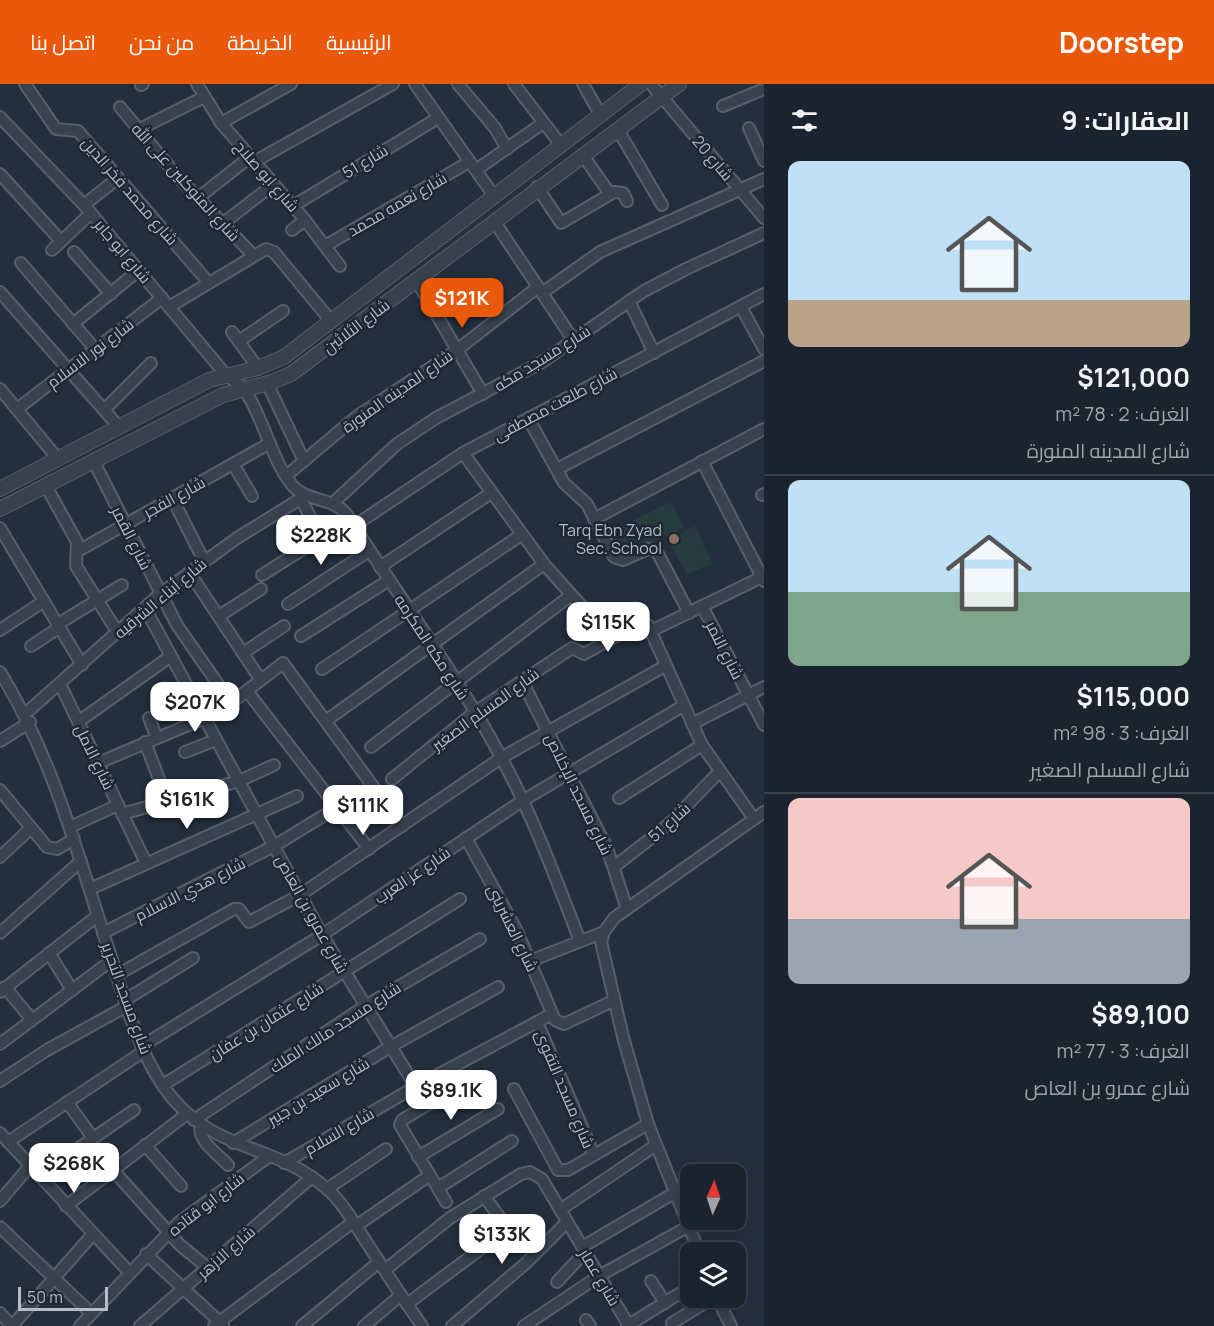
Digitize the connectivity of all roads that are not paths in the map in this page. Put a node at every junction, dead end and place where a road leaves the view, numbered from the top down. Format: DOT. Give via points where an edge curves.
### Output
graph roads {
  1 [pos="26,84"];
  2 [pos="197,84"];
  3 [pos="291,84"];
  4 [pos="393,84"];
  5 [pos="414,84"];
  6 [pos="458,84"];
  7 [pos="583,84"];
  8 [pos="641,84"];
  9 [pos="651,84"];
  10 [pos="679,84"];
  11 [pos="518,85"];
  12 [pos="764,89"];
  13 [pos="204,97"];
  14 [pos="662,98"];
  15 [pos="120,106"];
  16 [pos="723,106"];
  17 [pos="600,114"];
  18 [pos="0,117"];
  19 [pos="438,118"];
  20 [pos="221,123"];
  21 [pos="543,123"];
  22 [pos="749,128"];
  23 [pos="138,130"];
  24 [pos="618,130"];
  25 [pos="561,145"];
  26 [pos="507,148"];
  27 [pos="584,157"];
  28 [pos="252,159"];
  29 [pos="764,161"];
  30 [pos="472,166"];
  31 [pos="0,174"];
  32 [pos="118,178"];
  33 [pos="764,179"];
  34 [pos="274,184"];
  35 [pos="537,187"];
  36 [pos="739,189"];
  37 [pos="610,194"];
  38 [pos="494,196"];
  39 [pos="198,198"];
  40 [pos="627,201"];
  41 [pos="482,205"];
  42 [pos="662,205"];
  43 [pos="293,206"];
  44 [pos="88,209"];
  45 [pos="764,218"];
  46 [pos="304,220"];
  47 [pos="494,220"];
  48 [pos="222,224"];
  49 [pos="104,228"];
  50 [pos="292,230"];
  51 [pos="764,234"];
  52 [pos="94,235"];
  53 [pos="61,241"];
  54 [pos="325,246"];
  55 [pos="52,250"];
  56 [pos="74,252"];
  57 [pos="253,255"];
  58 [pos="21,263"];
  59 [pos="340,266"];
  60 [pos="139,270"];
  61 [pos="416,280"];
  62 [pos="209,283"];
  63 [pos="540,290"];
  64 [pos="0,292"];
  65 [pos="111,294"];
  66 [pos="764,294"];
  67 [pos="629,301"];
  68 [pos="165,303"];
  69 [pos="741,307"];
  70 [pos="283,311"];
  71 [pos="331,321"];
  72 [pos="73,324"];
  73 [pos="574,341"];
  74 [pos="95,349"];
  75 [pos="764,349"];
  76 [pos="457,350"];
  77 [pos="654,352"];
  78 [pos="764,362"];
  79 [pos="151,363"];
  80 [pos="69,368"];
  81 [pos="258,368"];
  82 [pos="226,375"];
  83 [pos="267,383"];
  84 [pos="243,388"];
  85 [pos="0,389"];
  86 [pos="483,394"];
  87 [pos="17,409"];
  88 [pos="105,409"];
  89 [pos="528,418"];
  90 [pos="119,427"];
  91 [pos="764,429"];
  92 [pos="270,443"];
  93 [pos="463,453"];
  94 [pos="58,459"];
  95 [pos="304,461"];
  96 [pos="702,461"];
  97 [pos="94,462"];
  98 [pos="233,464"];
  99 [pos="556,469"];
  100 [pos="286,476"];
  101 [pos="46,486"];
  102 [pos="0,489"];
  103 [pos="492,494"];
  104 [pos="252,496"];
  105 [pos="303,497"];
  106 [pos="172,498"];
  107 [pos="333,503"];
  108 [pos="0,509"];
  109 [pos="594,519"];
  110 [pos="125,525"];
  111 [pos="354,526"];
  112 [pos="0,528"];
  113 [pos="521,535"];
  114 [pos="78,551"];
  115 [pos="369,551"];
  116 [pos="204,561"];
  117 [pos="760,562"];
  118 [pos="544,564"];
  119 [pos="380,567"];
  120 [pos="189,572"];
  121 [pos="262,575"];
  122 [pos="763,579"];
  123 [pos="388,580"];
  124 [pos="122,585"];
  125 [pos="261,589"];
  126 [pos="160,594"];
  127 [pos="570,596"];
  128 [pos="98,600"];
  129 [pos="44,601"];
  130 [pos="288,604"];
  131 [pos="702,606"];
  132 [pos="145,608"];
  133 [pos="409,611"];
  134 [pos="689,613"];
  135 [pos="219,616"];
  136 [pos="59,626"];
  137 [pos="284,626"];
  138 [pos="0,630"];
  139 [pos="651,632"];
  140 [pos="118,633"];
  141 [pos="301,636"];
  142 [pos="611,639"];
  143 [pos="31,646"];
  144 [pos="432,646"];
  145 [pos="243,652"];
  146 [pos="171,656"];
  147 [pos="82,665"];
  148 [pos="665,666"];
  149 [pos="322,669"];
  150 [pos="0,672"];
  151 [pos="260,679"];
  152 [pos="522,681"];
  153 [pos="456,683"];
  154 [pos="60,684"];
  155 [pos="764,687"];
  156 [pos="247,691"];
  157 [pos="749,695"];
  158 [pos="231,703"];
  159 [pos="682,706"];
  160 [pos="475,712"];
  161 [pos="27,718"];
  162 [pos="149,718"];
  163 [pos="205,718"];
  164 [pos="327,720"];
  165 [pos="78,722"];
  166 [pos="692,724"];
  167 [pos="764,725"];
  168 [pos="548,732"];
  169 [pos="157,738"];
  170 [pos="216,740"];
  171 [pos="0,741"];
  172 [pos="145,742"];
  173 [pos="702,745"];
  174 [pos="371,747"];
  175 [pos="185,752"];
  176 [pos="501,758"];
  177 [pos="98,763"];
  178 [pos="274,765"];
  179 [pos="569,772"];
  180 [pos="719,772"];
  181 [pos="159,779"];
  182 [pos="392,779"];
  183 [pos="239,781"];
  184 [pos="1,793"];
  185 [pos="297,796"];
  186 [pos="619,798"];
  187 [pos="522,801"];
  188 [pos="338,807"];
  189 [pos="120,809"];
  190 [pos="764,812"];
  191 [pos="257,815"];
  192 [pos="754,819"];
  193 [pos="402,826"];
  194 [pos="70,827"];
  195 [pos="30,829"];
  196 [pos="466,838"];
  197 [pos="74,839"];
  198 [pos="274,846"];
  199 [pos="369,849"];
  200 [pos="0,857"];
  201 [pos="81,861"];
  202 [pos="146,863"];
  203 [pos="614,867"];
  204 [pos="90,889"];
  205 [pos="300,895"];
  206 [pos="460,899"];
  207 [pos="627,909"];
  208 [pos="97,915"];
  209 [pos="604,932"];
  210 [pos="0,933"];
  211 [pos="103,933"];
  212 [pos="322,935"];
  213 [pos="480,939"];
  214 [pos="580,941"];
  215 [pos="49,953"];
  216 [pos="193,958"];
  217 [pos="112,960"];
  218 [pos="530,961"];
  219 [pos="344,972"];
  220 [pos="117,975"];
  221 [pos="498,987"];
  222 [pos="3,990"];
  223 [pos="72,990"];
  224 [pos="613,1001"];
  225 [pos="126,1003"];
  226 [pos="365,1006"];
  227 [pos="553,1017"];
  228 [pos="32,1020"];
  229 [pos="537,1022"];
  230 [pos="0,1044"];
  231 [pos="390,1047"];
  232 [pos="143,1048"];
  233 [pos="474,1079"];
  234 [pos="0,1081"];
  235 [pos="163,1085"];
  236 [pos="415,1087"];
  237 [pos="514,1089"];
  238 [pos="67,1102"];
  239 [pos="427,1105"];
  240 [pos="498,1109"];
  241 [pos="134,1110"];
  242 [pos="194,1120"];
  243 [pos="648,1124"];
  244 [pos="4,1138"];
  245 [pos="93,1138"];
  246 [pos="512,1141"];
  247 [pos="233,1143"];
  248 [pos="145,1145"];
  249 [pos="656,1145"];
  250 [pos="386,1149"];
  251 [pos="594,1155"];
  252 [pos="268,1156"];
  253 [pos="418,1157"];
  254 [pos="63,1159"];
  255 [pos="284,1163"];
  256 [pos="228,1165"];
  257 [pos="30,1166"];
  258 [pos="112,1168"];
  259 [pos="430,1175"];
  260 [pos="312,1177"];
  261 [pos="181,1186"];
  262 [pos="438,1188"];
  263 [pos="327,1189"];
  264 [pos="676,1192"];
  265 [pos="484,1196"];
  266 [pos="0,1201"];
  267 [pos="446,1202"];
  268 [pos="680,1202"];
  269 [pos="66,1206"];
  270 [pos="560,1210"];
  271 [pos="567,1222"];
  272 [pos="354,1224"];
  273 [pos="0,1227"];
  274 [pos="682,1230"];
  275 [pos="168,1232"];
  276 [pos="93,1234"];
  277 [pos="515,1238"];
  278 [pos="490,1242"];
  279 [pos="584,1249"];
  280 [pos="146,1254"];
  281 [pos="382,1266"];
  282 [pos="208,1268"];
  283 [pos="129,1272"];
  284 [pos="599,1276"];
  285 [pos="54,1278"];
  286 [pos="651,1281"];
  287 [pos="557,1282"];
  288 [pos="183,1290"];
  289 [pos="680,1293"];
  290 [pos="404,1299"];
  291 [pos="665,1303"];
  292 [pos="697,1308"];
  293 [pos="722,1308"];
  294 [pos="0,1313"];
  295 [pos="86,1322"];
  296 [pos="672,1323"];
  297 [pos="219,1325"];
  298 [pos="12,1326"];
  299 [pos="140,1326"];
  300 [pos="302,1326"];
  301 [pos="364,1326"];
  302 [pos="422,1326"];
  303 [pos="452,1326"];
  304 [pos="524,1326"];
  305 [pos="628,1326"];
  306 [pos="731,1326"];
  1 -- 32 [label="street, شارع محمد فخر الدين" via="56,129 78,131"];
  2 -- 13 [label="street, شارع ابو صلاح"];
  3 -- 20 [label="street"];
  4 -- 28 [label="street"];
  5 -- 19 [label="street"];
  6 -- 26 [label="street"];
  7 -- 17 [label="street"];
  8 -- 17 [label="street, شارع الثلاثين"];
  9 -- 14 [label="street, شارع 20"];
  10 -- 14 [label="street, شارع الثلاثين"];
  11 -- 21 [label="street"];
  12 -- 16 [label="street"];
  13 -- 20 [label="street, شارع ابو صلاح"];
  13 -- 23 [label="street"];
  14 -- 24 [label="street, شارع الثلاثين"];
  14 -- 36 [label="street, شارع 20"];
  15 -- 23 [label="street, شارع المتوكلين على الله"];
  17 -- 25 [label="street, شارع الثلاثين"];
  18 -- 44 [label="street, شارع ابو جابر"];
  19 -- 30 [label="street"];
  19 -- 43 [label="street, شارع 51"];
  20 -- 28 [label="street, شارع ابو صلاح"];
  21 -- 25 [label="street"];
  21 -- 26 [label="street, شارع نعمه محمد"];
  22 -- 29 [label="street"];
  23 -- 39 [label="street, شارع المتوكلين على الله"];
  24 -- 27 [label="street, شارع الثلاثين"];
  24 -- 42 [label="street"];
  25 -- 38 [label="street, شارع الثلاثين"];
  26 -- 30 [label="street, شارع نعمه محمد"];
  27 -- 35 [label="street, شارع الثلاثين"];
  27 -- 37 [label="street"];
  28 -- 34 [label="street, شارع ابو صلاح"];
  28 -- 39 [label="street"];
  30 -- 38 [label="street"];
  30 -- 54 [label="street, شارع نعمه محمد"];
  31 -- 53 [label="street"];
  32 -- 44 [label="street"];
  32 -- 62 [label="street, شارع محمد فخر الدين"];
  33 -- 36 [label="street, شارع المدينه المنورة"];
  34 -- 43 [label="street, شارع ابو صلاح"];
  34 -- 48 [label="street"];
  35 -- 37 [label="street" via="561,223"];
  35 -- 47 [label="street, شارع الثلاثين"];
  36 -- 45 [label="street, شارع 20"];
  36 -- 63 [label="street, شارع المدينه المنورة" via="600,252"];
  37 -- 40 [label="street" via="620,192"];
  38 -- 41 [label="street, شارع الثلاثين"];
  39 -- 48 [label="street, شارع المتوكلين على الله"];
  41 -- 47 [label="street"];
  41 -- 71 [label="street, شارع الثلاثين"];
  43 -- 46 [label="street, شارع ابو صلاح"];
  44 -- 49 [label="street, شارع ابو جابر"];
  44 -- 53 [label="street"];
  46 -- 50 [label="street"];
  46 -- 54 [label="street, شارع ابو صلاح"];
  47 -- 61 [label="street, شارع الثلاثين"];
  47 -- 63 [label="street"];
  48 -- 57 [label="street, شارع المتوكلين على الله"];
  49 -- 52 [label="street"];
  49 -- 60 [label="street, شارع ابو جابر"];
  51 -- 67 [label="street, شارع مسجد مكه" via="686,269"];
  53 -- 55 [label="street"];
  54 -- 59 [label="street, شارع ابو صلاح"];
  56 -- 65 [label="street"];
  57 -- 62 [label="street, شارع نور الاسلام"];
  57 -- 71 [label="street" via="266,249 274,252"];
  58 -- 72 [label="street"];
  60 -- 65 [label="street"];
  60 -- 68 [label="street, شارع ابو جابر"];
  61 -- 76 [label="street"];
  61 -- 83 [label="street, شارع الثلاثين" via="300,369"];
  62 -- 68 [label="street, شارع نور الاسلام"];
  63 -- 73 [label="street"];
  63 -- 76 [label="street, شارع المدينه المنورة"];
  64 -- 80 [label="street"];
  65 -- 72 [label="street"];
  66 -- 69 [label="street, شارع طلعت مصطفى"];
  67 -- 73 [label="street, شارع مسجد مكه"];
  67 -- 77 [label="street"];
  68 -- 74 [label="street, شارع نور الاسلام"];
  68 -- 82 [label="street, شارع ابو جابر"];
  69 -- 75 [label="street"];
  69 -- 77 [label="street, شارع طلعت مصطفى"];
  70 -- 81 [label="street" via="236,336"];
  71 -- 81 [label="street, شارع الثلاثين" via="284,357"];
  72 -- 74 [label="street"];
  73 -- 86 [label="street, شارع مسجد مكه"];
  74 -- 80 [label="street, شارع نور الاسلام"];
  76 -- 86 [label="street"];
  76 -- 95 [label="street, شارع المدينه المنورة" via="356,417"];
  77 -- 89 [label="street, شارع طلعت مصطفى"];
  78 -- 99 [label="street"];
  79 -- 88 [label="street"];
  80 -- 87 [label="street, شارع نور الاسلام"];
  80 -- 88 [label="street"];
  81 -- 82 [label="street, شارع الثلاثين"];
  82 -- 84 [label="street, شارع ابو جابر"];
  82 -- 90 [label="street, شارع الثلاثين"];
  83 -- 84 [label="street, شارع الثلاثين"];
  83 -- 95 [label="street"];
  84 -- 92 [label="street"];
  84 -- 97 [label="street, شارع الثلاثين"];
  85 -- 87 [label="street"];
  86 -- 107 [label="street, شارع مسجد مكه" via="397,444"];
  87 -- 94 [label="street"];
  88 -- 90 [label="street"];
  89 -- 93 [label="street, شارع طلعت مصطفى"];
  89 -- 99 [label="street"];
  90 -- 94 [label="street, شارع الثلاثين"];
  91 -- 96 [label="street"];
  92 -- 98 [label="street, شارع الفجر"];
  92 -- 100 [label="street"];
  93 -- 103 [label="street"];
  93 -- 111 [label="street, شارع طلعت مصطفى"];
  94 -- 102 [label="street, شارع الثلاثين"];
  95 -- 100 [label="street, شارع المدينه المنورة"];
  96 -- 109 [label="street"];
  96 -- 117 [label="street"];
  97 -- 101 [label="street, شارع الثلاثين"];
  97 -- 110 [label="street, شارع القمر"];
  98 -- 104 [label="street"];
  98 -- 106 [label="street, شارع الفجر"];
  99 -- 109 [label="street" via="564,483 585,500"];
  100 -- 105 [label="street"];
  101 -- 108 [label="street, شارع الثلاثين"];
  101 -- 114 [label="street" via="75,537"];
  103 -- 113 [label="street"];
  103 -- 119 [label="street"];
  105 -- 107 [label="street"];
  105 -- 116 [label="street, شارع أبناء الشرقيه"];
  105 -- 121 [label="street" via="319,539"];
  106 -- 110 [label="street, شارع الفجر"];
  106 -- 116 [label="street"];
  107 -- 111 [label="street, شارع مكه المكرمه"];
  109 -- 134 [label="street" via="617,559 651,548 656,550"];
  110 -- 114 [label="street, شارع الفجر"];
  110 -- 126 [label="street, شارع القمر"];
  111 -- 115 [label="street, شارع مكه المكرمه"];
  112 -- 129 [label="street"];
  113 -- 118 [label="street"];
  113 -- 133 [label="street"];
  114 -- 128 [label="street" via="76,566"];
  115 -- 119 [label="street, شارع مكه المكرمه"];
  115 -- 130 [label="street"];
  116 -- 120 [label="street, شارع أبناء الشرقيه"];
  117 -- 122 [label="street"];
  118 -- 127 [label="street"];
  118 -- 144 [label="street"];
  119 -- 123 [label="street, شارع مكه المكرمه"];
  120 -- 126 [label="street, شارع أبناء الشرقيه"];
  120 -- 135 [label="street"];
  122 -- 131 [label="street"];
  123 -- 133 [label="street, شارع مكه المكرمه"];
  123 -- 141 [label="street"];
  124 -- 128 [label="street"];
  125 -- 135 [label="street"];
  126 -- 132 [label="street, شارع أبناء الشرقيه"];
  126 -- 158 [label="street, شارع القمر" via="194,652"];
  127 -- 142 [label="street"];
  127 -- 153 [label="street"];
  128 -- 136 [label="street"];
  128 -- 140 [label="street"];
  129 -- 136 [label="street"];
  129 -- 138 [label="street"];
  131 -- 134 [label="street"];
  131 -- 157 [label="street, شارع النمر"];
  132 -- 140 [label="street, شارع أبناء الشرقيه"];
  132 -- 146 [label="street, شارع عمرو بن العاص"];
  133 -- 144 [label="street, شارع مكه المكرمه"];
  133 -- 149 [label="street"];
  134 -- 139 [label="street"];
  135 -- 145 [label="street"];
  136 -- 143 [label="street"];
  136 -- 147 [label="street"];
  137 -- 145 [label="street"];
  139 -- 142 [label="street" via="643,622"];
  139 -- 148 [label="street"];
  140 -- 147 [label="street, شارع أبناء الشرقيه"];
  142 -- 152 [label="street, شارع المسلم الصغير" via="584,654 572,648"];
  144 -- 153 [label="street, شارع مكه المكرمه"];
  144 -- 164 [label="street"];
  145 -- 151 [label="street"];
  146 -- 163 [label="street, شارع عمرو بن العاص"];
  146 -- 165 [label="street"];
  147 -- 154 [label="street, شارع أبناء الشرقيه"];
  148 -- 159 [label="street"];
  148 -- 168 [label="street"];
  150 -- 161 [label="street, شارع مسجد التحرير"];
  151 -- 156 [label="street"];
  151 -- 164 [label="street" via="277,665 286,664"];
  152 -- 160 [label="street, شارع المسلم الصغير"];
  152 -- 168 [label="street, شارع مسجد الإخلاص"];
  153 -- 160 [label="street, شارع مكه المكرمه"];
  153 -- 174 [label="street"];
  154 -- 161 [label="street, شارع أبناء الشرقيه"];
  154 -- 165 [label="street, شارع الامل"];
  155 -- 157 [label="street"];
  156 -- 158 [label="street"];
  156 -- 188 [label="street"];
  157 -- 166 [label="street"];
  157 -- 167 [label="street, شارع النمر"];
  158 -- 163 [label="street"];
  159 -- 166 [label="street"];
  159 -- 179 [label="street, شارع عز العرب"];
  160 -- 176 [label="street, شارع مكه المكرمه"];
  160 -- 182 [label="street, شارع المسلم الصغير"];
  161 -- 171 [label="street, شارع أبناء الشرقيه"];
  161 -- 194 [label="street, شارع مسجد التحرير"];
  162 -- 169 [label="street"];
  163 -- 169 [label="street"];
  163 -- 170 [label="street, شارع عمرو بن العاص"];
  164 -- 193 [label="street"];
  165 -- 177 [label="street, شارع الامل"];
  166 -- 173 [label="street"];
  168 -- 176 [label="street"];
  168 -- 179 [label="street, شارع مسجد الإخلاص"];
  169 -- 172 [label="street"];
  170 -- 175 [label="street"];
  170 -- 183 [label="street, شارع عمرو بن العاص"];
  172 -- 177 [label="street"];
  172 -- 181 [label="street"];
  173 -- 180 [label="street"];
  173 -- 186 [label="street"];
  176 -- 187 [label="street, شارع مكه المكرمه"];
  176 -- 193 [label="street"];
  177 -- 189 [label="street, شارع الامل"];
  178 -- 183 [label="street"];
  179 -- 187 [label="street, شارع عز العرب"];
  179 -- 203 [label="street, شارع مسجد الإخلاص"];
  180 -- 192 [label="street"];
  180 -- 203 [label="street, شارع 51" via="669,824"];
  183 -- 189 [label="street"];
  183 -- 191 [label="street, شارع عمرو بن العاص"];
  184 -- 195 [label="street"];
  185 -- 191 [label="street"];
  187 -- 196 [label="street, شارع عز العرب"];
  187 -- 214 [label="street, شارع مكه المكرمه"];
  188 -- 198 [label="street, شارع هدي الاسلام"];
  188 -- 199 [label="street"];
  189 -- 194 [label="street"];
  189 -- 202 [label="street, شارع الامل"];
  190 -- 192 [label="street"];
  191 -- 198 [label="street, شارع عمرو بن العاص"];
  191 -- 202 [label="street"];
  192 -- 207 [label="street"];
  193 -- 199 [label="street"];
  194 -- 197 [label="street, شارع مسجد التحرير"];
  195 -- 197 [label="street" via="50,849"];
  195 -- 200 [label="street"];
  196 -- 212 [label="street, شارع عز العرب"];
  196 -- 218 [label="street, شارع العشرينى"];
  197 -- 201 [label="street, شارع مسجد التحرير"];
  198 -- 205 [label="street, شارع عمرو بن العاص"];
  198 -- 211 [label="street, شارع هدي الاسلام"];
  199 -- 205 [label="street"];
  201 -- 204 [label="street, شارع مسجد التحرير"];
  201 -- 210 [label="street"];
  202 -- 204 [label="street"];
  203 -- 207 [label="street, شارع مسجد الإخلاص"];
  204 -- 208 [label="street, شارع مسجد التحرير"];
  205 -- 212 [label="street, شارع عمرو بن العاص"];
  205 -- 220 [label="street" via="249,922 239,909 234,909"];
  206 -- 219 [label="street, شارع عثمان بن عفان"];
  207 -- 209 [label="street"];
  208 -- 211 [label="street, شارع مسجد التحرير"];
  208 -- 215 [label="street"];
  209 -- 214 [label="street"];
  209 -- 224 [label="street" via="602,953"];
  211 -- 217 [label="street, شارع مسجد التحرير"];
  212 -- 219 [label="street, شارع عمرو بن العاص"];
  212 -- 232 [label="street, شارع عز العرب"];
  213 -- 226 [label="street, شارع مسجد مالك الملك"];
  214 -- 218 [label="street"];
  215 -- 222 [label="street"];
  215 -- 223 [label="street"];
  216 -- 225 [label="street"];
  217 -- 220 [label="street, شارع مسجد التحرير"];
  217 -- 223 [label="street"];
  218 -- 227 [label="street, شارع العشرينى"];
  219 -- 226 [label="street, شارع عمرو بن العاص"];
  219 -- 235 [label="street, شارع عثمان بن عفان"];
  220 -- 225 [label="street, شارع مسجد التحرير"];
  221 -- 231 [label="street, شارع سعيد بن جبير"];
  222 -- 228 [label="street"];
  223 -- 228 [label="street"];
  224 -- 227 [label="street, شارع السلام" via="564,1023"];
  224 -- 243 [label="street"];
  225 -- 232 [label="street, شارع مسجد التحرير"];
  225 -- 234 [label="street"];
  226 -- 231 [label="street, شارع عمرو بن العاص"];
  226 -- 242 [label="street, شارع مسجد مالك الملك"];
  227 -- 229 [label="street, شارع السلام"];
  228 -- 230 [label="street"];
  229 -- 236 [label="street, شارع السلام"];
  229 -- 251 [label="street, شارع مسجد التقوى"];
  231 -- 236 [label="street, شارع عمرو بن العاص"];
  231 -- 247 [label="street, شارع سعيد بن جبير"];
  232 -- 235 [label="street, شارع مسجد التحرير"];
  232 -- 238 [label="street, شارع عز العرب"];
  233 -- 239 [label="street"];
  235 -- 242 [label="street, شارع مسجد التحرير"];
  236 -- 239 [label="street, شارع عمرو بن العاص"];
  236 -- 255 [label="street, شارع السلام"];
  237 -- 251 [label="street" via="554,1167 568,1170"];
  238 -- 244 [label="street, شارع عز العرب"];
  238 -- 245 [label="street"];
  239 -- 253 [label="street" via="400,1125"];
  240 -- 253 [label="street"];
  241 -- 245 [label="street"];
  242 -- 247 [label="street, شارع مسجد التحرير"];
  242 -- 248 [label="street, شارع مسجد مالك الملك"];
  242 -- 256 [label="street" via="202,1138"];
  243 -- 249 [label="street"];
  243 -- 251 [label="street"];
  244 -- 257 [label="street"];
  245 -- 254 [label="street"];
  246 -- 262 [label="street"];
  247 -- 252 [label="street, شارع مسجد التحرير"];
  248 -- 258 [label="street, شارع مسجد مالك الملك"];
  248 -- 261 [label="street"];
  249 -- 264 [label="street"];
  249 -- 270 [label="street"];
  250 -- 263 [label="street"];
  252 -- 255 [label="street, شارع مسجد التحرير"];
  252 -- 275 [label="street, شارع ابو قتاده"];
  253 -- 259 [label="street"];
  255 -- 260 [label="street, شارع مسجد التحرير"];
  257 -- 266 [label="street"];
  257 -- 269 [label="street"];
  258 -- 269 [label="street, شارع مسجد مالك الملك"];
  258 -- 275 [label="street"];
  259 -- 262 [label="street"];
  259 -- 272 [label="street"];
  260 -- 263 [label="street, شارع مسجد التحرير"];
  260 -- 282 [label="street, شارع الازهر"];
  262 -- 267 [label="street"];
  263 -- 272 [label="street, شارع مسجد التحرير"];
  264 -- 268 [label="street"];
  264 -- 279 [label="street"];
  265 -- 270 [label="street, شارع عمار" via="530,1172 542,1179"];
  265 -- 277 [label="street"];
  265 -- 281 [label="street"];
  269 -- 276 [label="street"];
  270 -- 271 [label="street, شارع عمار"];
  271 -- 279 [label="street, شارع عمار"];
  271 -- 303 [label="street"];
  272 -- 281 [label="street, شارع مسجد التحرير"];
  272 -- 297 [label="street"];
  273 -- 285 [label="street"];
  274 -- 284 [label="street"];
  275 -- 280 [label="street, شارع ابو قتاده"];
  275 -- 282 [label="street"];
  276 -- 283 [label="street"];
  276 -- 285 [label="street"];
  278 -- 290 [label="street"];
  279 -- 284 [label="street, شارع عمار"];
  279 -- 287 [label="street"];
  280 -- 283 [label="street, شارع ابو قتاده"];
  280 -- 288 [label="street"];
  281 -- 290 [label="street, شارع مسجد التحرير"];
  281 -- 300 [label="street"];
  282 -- 288 [label="street, شارع الازهر"];
  283 -- 295 [label="street, شارع ابو قتاده"];
  284 -- 304 [label="street"];
  284 -- 305 [label="street, شارع عمار"];
  285 -- 295 [label="street"];
  285 -- 298 [label="street"];
  286 -- 291 [label="street"];
  288 -- 297 [label="street"];
  288 -- 299 [label="street, شارع الازهر"];
  289 -- 291 [label="street"];
  290 -- 301 [label="street"];
  290 -- 302 [label="street, شارع مسجد التحرير"];
  291 -- 305 [label="street"];
  292 -- 296 [label="street"];
  293 -- 306 [label="street"];
  294 -- 298 [label="street"];
}
